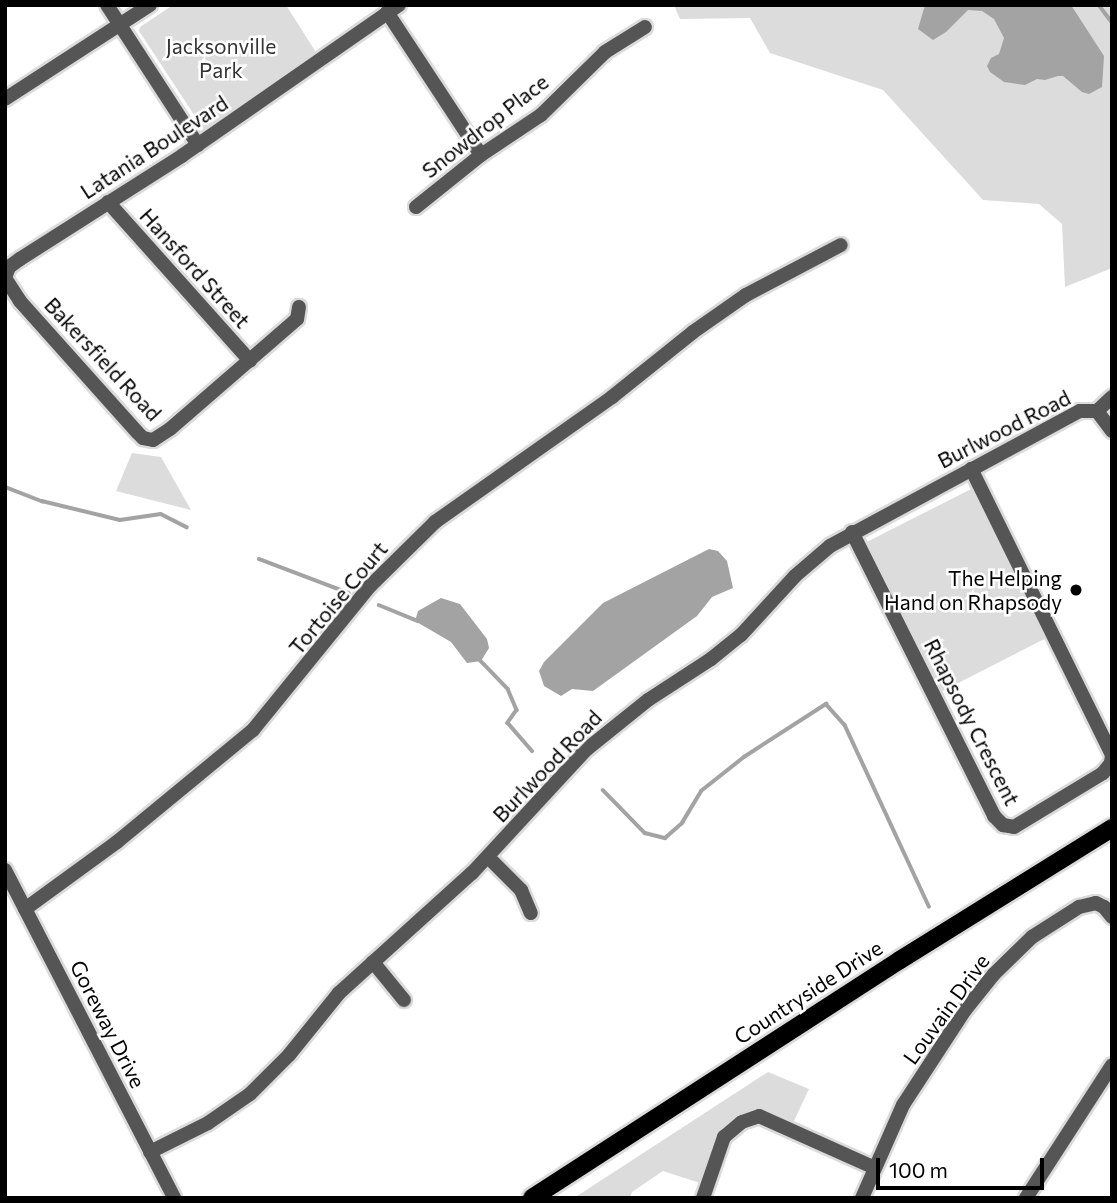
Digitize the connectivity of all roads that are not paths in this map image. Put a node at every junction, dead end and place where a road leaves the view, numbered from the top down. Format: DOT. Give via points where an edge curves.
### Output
graph roads {
  1 [pos="107,5"];
  2 [pos="150,5"];
  3 [pos="393,9"];
  4 [pos="120,25"];
  5 [pos="645,27"];
  6 [pos="5,99"];
  7 [pos="198,145"];
  8 [pos="481,155"];
  9 [pos="108,202"];
  10 [pos="416,207"];
  11 [pos="841,245"];
  12 [pos="5,278"];
  13 [pos="299,307"];
  14 [pos="250,361"];
  15 [pos="1112,397"];
  16 [pos="1097,411"];
  17 [pos="1112,431"];
  18 [pos="971,469"];
  19 [pos="852,532"];
  20 [pos="1112,828"];
  21 [pos="488,857"];
  22 [pos="5,870"];
  23 [pos="25,909"];
  24 [pos="531,913"];
  25 [pos="1112,917"];
  26 [pos="373,962"];
  27 [pos="404,1000"];
  28 [pos="1112,1065"];
  29 [pos="150,1152"];
  30 [pos="873,1167"];
  31 [pos="174,1198"];
  32 [pos="532,1198"];
  33 [pos="703,1198"];
  34 [pos="862,1198"];
  35 [pos="1026,1198"];
  1 -- 4 [label="street"];
  2 -- 4 [label="street"];
  3 -- 7 [label="street, Latania Boulevard"];
  3 -- 8 [label="street"];
  4 -- 6 [label="street"];
  4 -- 7 [label="street"];
  5 -- 8 [label="street, Snowdrop Place" via="605,52 541,115"];
  7 -- 9 [label="street, Latania Boulevard"];
  8 -- 10 [label="street, Snowdrop Place"];
  9 -- 12 [label="street, Latania Boulevard" via="9,267"];
  9 -- 14 [label="street, Hansford Street"];
  11 -- 23 [label="street, Tortoise Court" via="746,295 435,522 371,585 253,730 117,842"];
  12 -- 14 [label="street, Bakersfield Road" via="20,301 143,438 162,436"];
  13 -- 14 [label="street, Bakersfield Road" via="296,319"];
  15 -- 16 [label="street"];
  16 -- 17 [label="street, Burlwood Road"];
  16 -- 18 [label="street, Burlwood Road" via="1080,411"];
  18 -- 19 [label="street, Burlwood Road"];
  18 -- 19 [label="street, Rhapsody Crescent" via="1112,755 1103,773 1014,827 1003,825 994,816"];
  19 -- 21 [label="street, Burlwood Road" via="795,576 725,648 648,700 587,749"];
  20 -- 32 [label="main road, Countryside Drive"];
  21 -- 24 [label="street" via="521,890"];
  21 -- 26 [label="street, Burlwood Road"];
  22 -- 23 [label="street, Goreway Drive"];
  23 -- 29 [label="street, Goreway Drive"];
  25 -- 30 [label="street, Louvain Drive" via="1104,906 1087,904 1012,954 978,993 903,1105"];
  26 -- 27 [label="street"];
  26 -- 29 [label="street, Burlwood Road" via="323,1010 289,1055 250,1094 208,1123"];
  28 -- 35 [label="street"];
  29 -- 31 [label="street, Goreway Drive"];
  30 -- 33 [label="street" via="760,1116 742,1122 724,1137"];
  30 -- 34 [label="street, Louvain Drive"];
}
